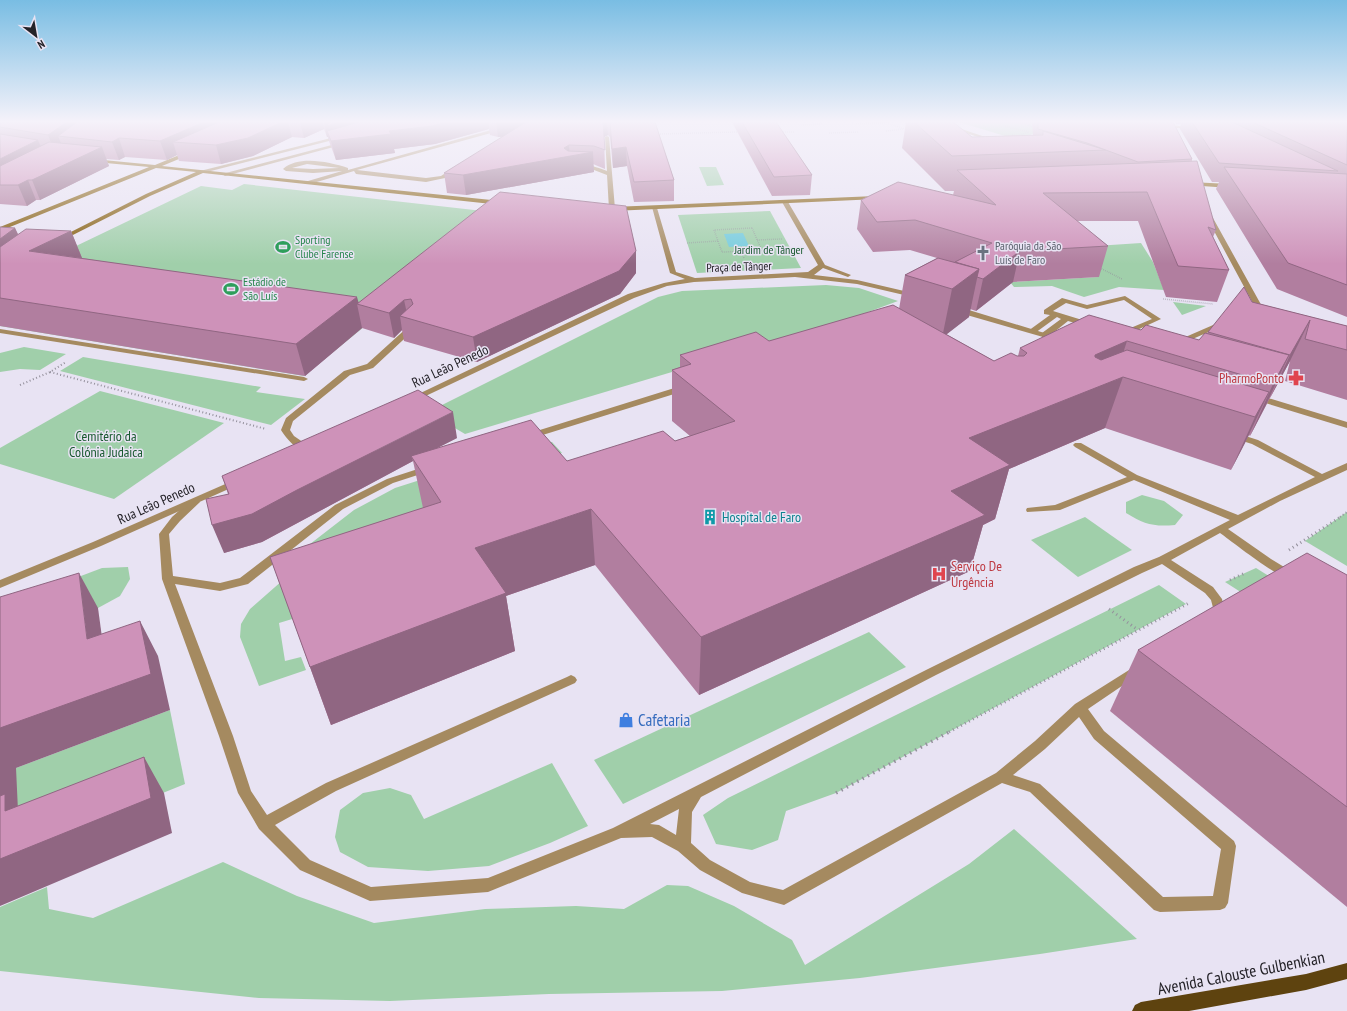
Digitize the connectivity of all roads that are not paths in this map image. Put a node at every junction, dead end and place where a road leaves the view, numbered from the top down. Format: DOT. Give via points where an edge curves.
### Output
graph roads {
  1 [pos="152,169"];
  2 [pos="183,169"];
  3 [pos="210,169"];
  4 [pos="244,169"];
  5 [pos="288,169"];
  6 [pos="345,169"];
  7 [pos="352,169"];
  8 [pos="455,169"];
  9 [pos="598,169"];
  10 [pos="610,169"];
  11 [pos="349,170"];
  12 [pos="203,171"];
  13 [pos="225,174"];
  14 [pos="610,174"];
  15 [pos="310,182"];
  16 [pos="1236,186"];
  17 [pos="1194,190"];
  18 [pos="881,198"];
  19 [pos="785,202"];
  20 [pos="506,203"];
  21 [pos="654,208"];
  22 [pos="605,209"];
  23 [pos="612,209"];
  24 [pos="1205,211"];
  25 [pos="0,229"];
  26 [pos="57,241"];
  27 [pos="822,266"];
  28 [pos="798,276"];
  29 [pos="694,280"];
  30 [pos="876,285"];
  31 [pos="921,298"];
  32 [pos="950,307"];
  33 [pos="1055,315"];
  34 [pos="1244,316"];
  35 [pos="1067,318"];
  36 [pos="1233,320"];
  37 [pos="1095,326"];
  38 [pos="413,327"];
  39 [pos="0,331"];
  40 [pos="1032,331"];
  41 [pos="1116,332"];
  42 [pos="1045,335"];
  43 [pos="1067,341"];
  44 [pos="1171,346"];
  45 [pos="304,379"];
  46 [pos="690,386"];
  47 [pos="1246,394"];
  48 [pos="400,405"];
  49 [pos="1347,425"];
  50 [pos="1226,432"];
  51 [pos="519,440"];
  52 [pos="1078,445"];
  53 [pos="307,449"];
  54 [pos="436,466"];
  55 [pos="1347,466"];
  56 [pos="251,475"];
  57 [pos="1134,477"];
  58 [pos="1321,477"];
  59 [pos="194,502"];
  60 [pos="1031,510"];
  61 [pos="1238,519"];
  62 [pos="1220,528"];
  63 [pos="1163,560"];
  64 [pos="168,579"];
  65 [pos="1298,579"];
  66 [pos="0,584"];
  67 [pos="1207,626"];
  68 [pos="1148,663"];
  69 [pos="571,680"];
  70 [pos="1080,708"];
  71 [pos="1001,777"];
  72 [pos="698,791"];
  73 [pos="264,824"];
  74 [pos="618,833"];
  75 [pos="683,846"];
  76 [pos="1347,971"];
  77 [pos="1141,1011"];
  1 -- 25 [label="street"];
  2 -- 12 [label="street"];
  3 -- 12 [label="street"];
  4 -- 13 [label="street"];
  5 -- 11 [label="street"];
  6 -- 11 [label="street"];
  7 -- 11 [label="street"];
  8 -- 11 [label="street" via="443,177 426,180"];
  9 -- 14 [label="street"];
  10 -- 14 [label="street"];
  11 -- 15 [label="street"];
  12 -- 13 [label="street"];
  12 -- 26 [label="street" via="148,195"];
  13 -- 15 [label="street"];
  14 -- 23 [label="street"];
  15 -- 20 [label="street"];
  16 -- 17 [label="street" via="1188,182"];
  18 -- 19 [label="street"];
  19 -- 21 [label="street"];
  19 -- 27 [label="street"];
  21 -- 23 [label="street"];
  21 -- 29 [label="street, Praça de Tânger" via="673,273"];
  22 -- 23 [label="street"];
  24 -- 34 [label="street" via="1260,310"];
  27 -- 28 [label="street, Praça de Tânger" via="810,274"];
  27 -- 30 [label="street"];
  28 -- 29 [label="street, Praça de Tânger"];
  28 -- 30 [label="street" via="844,278"];
  29 -- 48 [label="street, Rua Leão Penedo" via="666,284 632,296"];
  30 -- 31 [label="street"];
  32 -- 40 [label="street"];
  33 -- 35 [label="street"];
  33 -- 40 [label="street"];
  33 -- 41 [label="street" via="1047,312 1065,300 1087,307 1125,298 1157,319 1123,334"];
  35 -- 37 [label="street"];
  35 -- 42 [label="street"];
  36 -- 44 [label="street"];
  38 -- 53 [label="street" via="370,366 348,373 289,420 285,430 291,438"];
  39 -- 45 [label="street"];
  40 -- 42 [label="street"];
  42 -- 43 [label="street"];
  46 -- 51 [label="street"];
  47 -- 49 [label="street"];
  50 -- 58 [label="street" via="1255,442"];
  52 -- 57 [label="street"];
  54 -- 64 [label="street" via="390,480 339,507 244,581 220,587"];
  55 -- 58 [label="street"];
  56 -- 59 [label="street, Rua Leão Penedo"];
  57 -- 60 [label="street" via="1056,508"];
  57 -- 61 [label="street"];
  58 -- 61 [label="street"];
  59 -- 64 [label="street" via="164,534"];
  59 -- 66 [label="street, Rua Leão Penedo"];
  61 -- 62 [label="street"];
  62 -- 63 [label="street"];
  62 -- 65 [label="street" via="1267,562"];
  63 -- 67 [label="street" via="1208,590 1216,599 1220,618"];
  63 -- 72 [label="street" via="999,638"];
  64 -- 73 [label="street" via="245,793"];
  68 -- 70 [label="street"];
  69 -- 73 [label="street" via="331,787"];
  70 -- 71 [label="street"];
  70 -- 71 [label="street" via="1099,735 1229,846 1220,903 1160,905 1035,788"];
  71 -- 75 [label="street" via="784,898 747,888 705,865"];
  72 -- 74 [label="street"];
  72 -- 75 [label="street" via="685,811"];
  73 -- 74 [label="street" via="305,865 370,894 488,885"];
  74 -- 75 [label="street" via="654,830"];
  76 -- 77 [label="main road, Avenida Calouste Gulbenkian" via="1306,982"];
}
